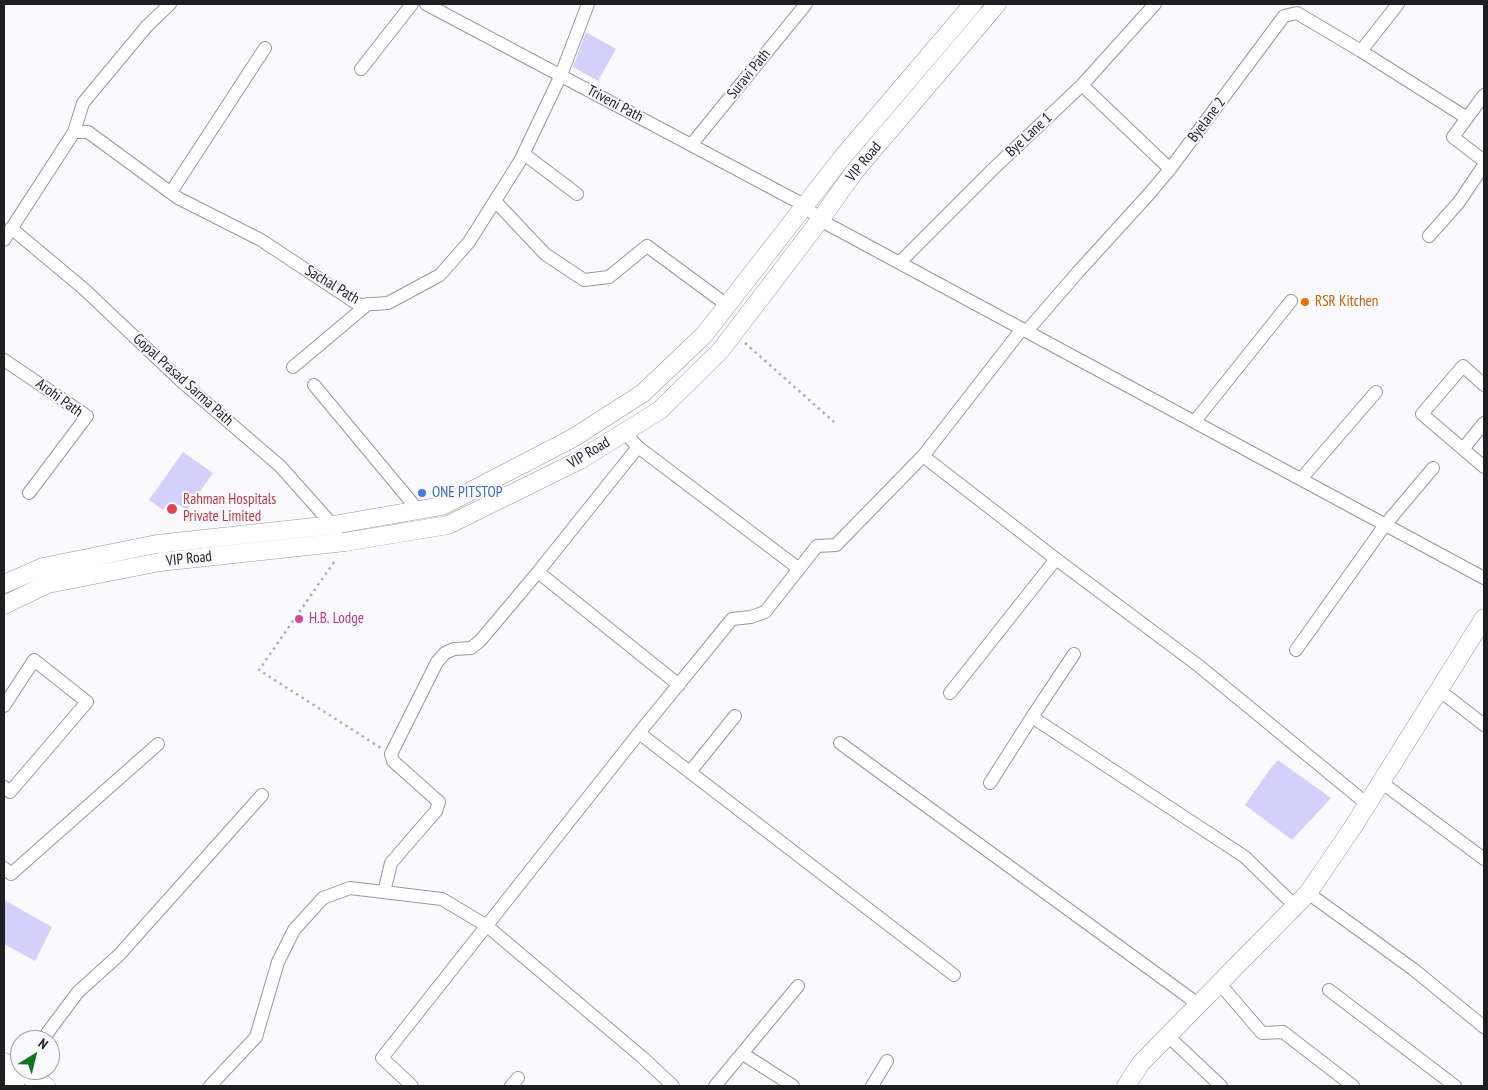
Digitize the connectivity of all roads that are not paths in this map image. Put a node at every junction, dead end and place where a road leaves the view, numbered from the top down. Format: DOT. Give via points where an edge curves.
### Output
graph roads {
  1 [pos="170,4"];
  2 [pos="412,4"];
  3 [pos="426,4"];
  4 [pos="588,4"];
  5 [pos="806,4"];
  6 [pos="973,4"];
  7 [pos="997,4"];
  8 [pos="1155,4"];
  9 [pos="1398,4"];
  10 [pos="265,48"];
  11 [pos="1362,51"];
  12 [pos="361,69"];
  13 [pos="561,75"];
  14 [pos="1082,85"];
  15 [pos="1484,95"];
  16 [pos="1467,118"];
  17 [pos="74,132"];
  18 [pos="691,145"];
  19 [pos="524,154"];
  20 [pos="1484,163"];
  21 [pos="1170,169"];
  22 [pos="171,192"];
  23 [pos="577,194"];
  24 [pos="495,201"];
  25 [pos="804,205"];
  26 [pos="820,220"];
  27 [pos="11,228"];
  28 [pos="1429,236"];
  29 [pos="4,240"];
  30 [pos="900,262"];
  31 [pos="1291,301"];
  32 [pos="368,304"];
  33 [pos="727,305"];
  34 [pos="1025,330"];
  35 [pos="4,360"];
  36 [pos="293,367"];
  37 [pos="314,385"];
  38 [pos="1484,385"];
  39 [pos="1376,392"];
  40 [pos="1195,422"];
  41 [pos="1484,423"];
  42 [pos="624,432"];
  43 [pos="638,447"];
  44 [pos="1462,449"];
  45 [pos="923,456"];
  46 [pos="1484,467"];
  47 [pos="1433,468"];
  48 [pos="1301,480"];
  49 [pos="29,493"];
  50 [pos="418,510"];
  51 [pos="333,525"];
  52 [pos="1385,525"];
  53 [pos="345,542"];
  54 [pos="1056,559"];
  55 [pos="798,568"];
  56 [pos="538,572"];
  57 [pos="1484,578"];
  58 [pos="4,584"];
  59 [pos="4,604"];
  60 [pos="1484,618"];
  61 [pos="1296,650"];
  62 [pos="1074,654"];
  63 [pos="679,684"];
  64 [pos="1439,690"];
  65 [pos="950,693"];
  66 [pos="4,706"];
  67 [pos="735,716"];
  68 [pos="1032,717"];
  69 [pos="1484,725"];
  70 [pos="639,732"];
  71 [pos="158,744"];
  72 [pos="840,744"];
  73 [pos="690,772"];
  74 [pos="1381,782"];
  75 [pos="990,783"];
  76 [pos="4,787"];
  77 [pos="262,795"];
  78 [pos="1367,804"];
  79 [pos="1484,859"];
  80 [pos="4,868"];
  81 [pos="384,892"];
  82 [pos="1308,894"];
  83 [pos="1296,907"];
  84 [pos="487,926"];
  85 [pos="954,975"];
  86 [pos="1220,983"];
  87 [pos="798,986"];
  88 [pos="1329,990"];
  89 [pos="1198,1004"];
  90 [pos="1484,1027"];
  91 [pos="50,1030"];
  92 [pos="1168,1036"];
  93 [pos="743,1054"];
  94 [pos="887,1061"];
  95 [pos="29,1080"];
  96 [pos="46,1086"];
  97 [pos="210,1086"];
  98 [pos="412,1086"];
  99 [pos="673,1086"];
  100 [pos="716,1086"];
  101 [pos="793,1086"];
  102 [pos="872,1086"];
  103 [pos="1126,1086"];
  104 [pos="1221,1086"];
  105 [pos="1354,1086"];
  106 [pos="1456,1086"];
  1 -- 17 [label="street" via="147,26 83,103"];
  2 -- 12 [label="street"];
  3 -- 13 [label="street, Triveni Path"];
  4 -- 13 [label="street, Sachal Path"];
  5 -- 18 [label="street, Suravi Path"];
  6 -- 25 [label="main road, VIP Road"];
  7 -- 26 [label="main road, VIP Road" via="855,171"];
  8 -- 14 [label="street, Bye Lane 1"];
  9 -- 11 [label="street"];
  10 -- 22 [label="street"];
  11 -- 16 [label="street, Byelane 2"];
  11 -- 21 [label="street, Byelane 2" via="1297,13 1284,16"];
  13 -- 18 [label="street, Triveni Path"];
  13 -- 19 [label="street, Sachal Path"];
  14 -- 21 [label="street"];
  14 -- 30 [label="street, Bye Lane 1"];
  15 -- 16 [label="street"];
  16 -- 20 [label="street" via="1453,137"];
  17 -- 22 [label="street, Sachal Path" via="88,132"];
  17 -- 27 [label="street"];
  18 -- 25 [label="street, Triveni Path"];
  19 -- 23 [label="street"];
  19 -- 24 [label="street, Sachal Path"];
  20 -- 28 [label="street" via="1459,202"];
  21 -- 34 [label="street, Byelane 2"];
  22 -- 32 [label="street, Sachal Path" via="261,240 359,305"];
  24 -- 32 [label="street, Sachal Path" via="469,242 440,275 388,303"];
  24 -- 33 [label="street" via="546,254 584,280 609,277 647,246"];
  25 -- 26 [label="street, Triveni Path"];
  25 -- 33 [label="main road, VIP Road"];
  26 -- 30 [label="street, Triveni Path"];
  26 -- 42 [label="main road, VIP Road" via="721,350 660,410"];
  27 -- 29 [label="street"];
  27 -- 51 [label="street, Gopal Prasad Sarma Path" via="84,289 181,381 280,466"];
  30 -- 34 [label="street, Triveni Path"];
  31 -- 40 [label="street"];
  32 -- 36 [label="street"];
  33 -- 50 [label="main road, VIP Road" via="704,335 643,393 574,438 442,506"];
  34 -- 40 [label="street, Triveni Path"];
  34 -- 45 [label="street, Byelane 2"];
  35 -- 49 [label="street, Arohi Path" via="87,416"];
  37 -- 50 [label="street"];
  38 -- 44 [label="street" via="1463,366 1422,414"];
  39 -- 48 [label="street"];
  40 -- 48 [label="street, Triveni Path"];
  41 -- 44 [label="street"];
  42 -- 43 [label="street"];
  42 -- 53 [label="main road, VIP Road" via="580,460 448,525"];
  43 -- 55 [label="street"];
  43 -- 56 [label="street"];
  44 -- 46 [label="street"];
  45 -- 54 [label="street"];
  45 -- 55 [label="street, Byelane 2" via="836,545 817,546"];
  47 -- 52 [label="street"];
  48 -- 52 [label="street, Triveni Path"];
  50 -- 51 [label="main road, VIP Road"];
  51 -- 53 [label="street, Gopal Prasad Sarma Path"];
  51 -- 58 [label="main road, VIP Road" via="157,544 43,567"];
  52 -- 57 [label="street, Triveni Path"];
  52 -- 61 [label="street"];
  53 -- 59 [label="main road, VIP Road" via="160,562 48,584"];
  54 -- 65 [label="street"];
  54 -- 78 [label="street" via="1199,666"];
  55 -- 63 [label="street, Byelane 2" via="765,612 732,620"];
  56 -- 63 [label="street"];
  56 -- 81 [label="street" via="480,641 471,648 445,653 437,662 390,754 393,761 439,802 436,811 391,863"];
  60 -- 64 [label="main road"];
  62 -- 68 [label="street"];
  63 -- 70 [label="street, Byelane 2"];
  64 -- 69 [label="street"];
  64 -- 74 [label="main road"];
  66 -- 76 [label="street" via="34,660 87,702 10,792"];
  67 -- 73 [label="street"];
  68 -- 75 [label="street"];
  68 -- 83 [label="street" via="1245,856"];
  70 -- 73 [label="street"];
  70 -- 84 [label="street, Byelane 2"];
  71 -- 80 [label="street" via="11,874"];
  72 -- 89 [label="street"];
  73 -- 85 [label="street"];
  74 -- 78 [label="main road"];
  74 -- 79 [label="street"];
  77 -- 91 [label="street" via="118,955 78,992"];
  78 -- 82 [label="main road"];
  81 -- 84 [label="street" via="442,899"];
  81 -- 97 [label="street" via="350,888 323,898 294,930 278,962 256,1037"];
  82 -- 83 [label="main road"];
  82 -- 90 [label="street" via="1413,969"];
  83 -- 86 [label="main road"];
  84 -- 98 [label="street, Byelane 2" via="382,1058"];
  84 -- 99 [label="street"];
  86 -- 89 [label="main road"];
  86 -- 105 [label="street" via="1262,1033 1283,1032"];
  87 -- 93 [label="street"];
  88 -- 106 [label="street"];
  89 -- 92 [label="main road"];
  92 -- 103 [label="main road" via="1141,1063"];
  92 -- 104 [label="street"];
  93 -- 100 [label="street"];
  93 -- 101 [label="street"];
  94 -- 102 [label="street"];
  95 -- 96 [label="main road"];
}
